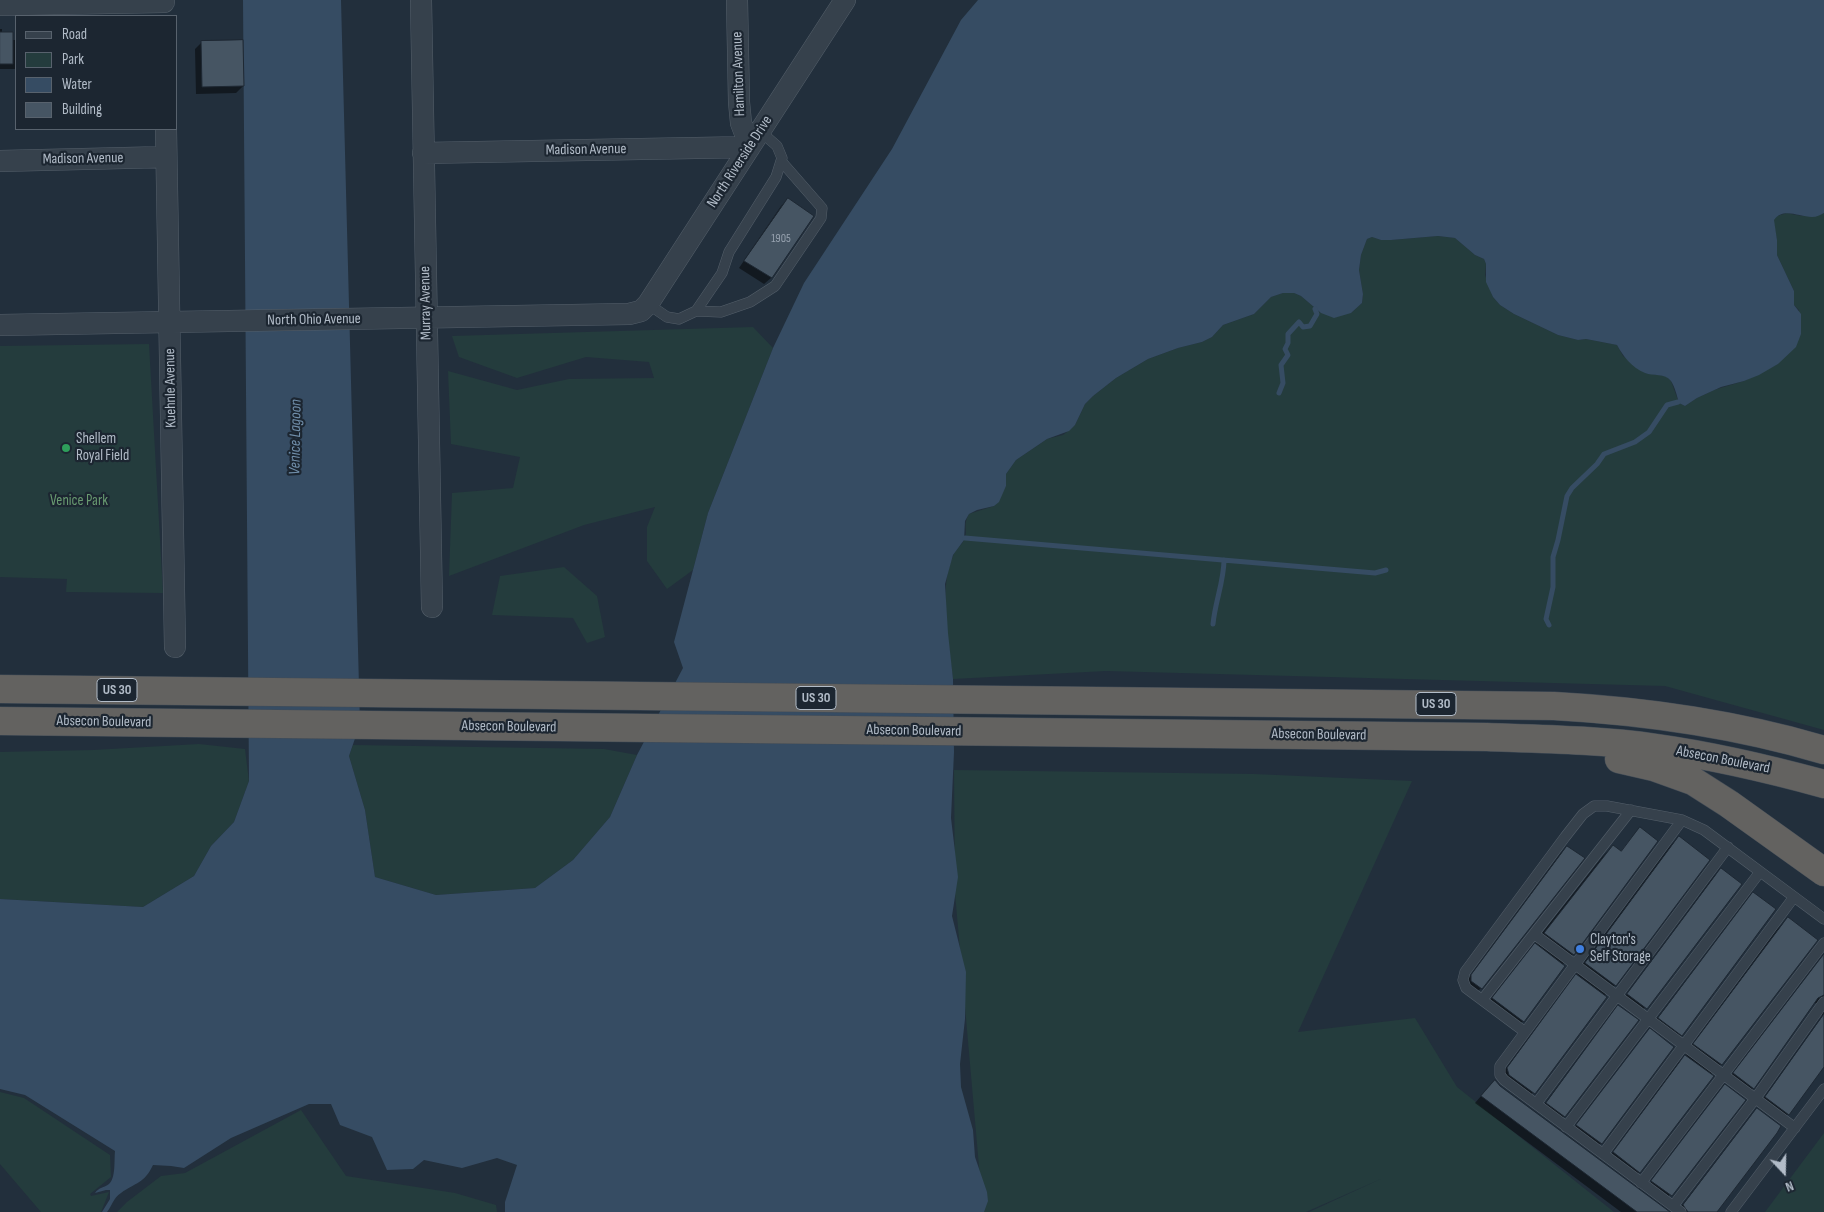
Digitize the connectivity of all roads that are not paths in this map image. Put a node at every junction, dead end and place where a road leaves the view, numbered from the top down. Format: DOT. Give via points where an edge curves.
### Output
graph roads {
  1 [pos="421,0"];
  2 [pos="737,0"];
  3 [pos="845,0"];
  4 [pos="0,5"];
  5 [pos="164,6"];
  6 [pos="166,130"];
  7 [pos="755,139"];
  8 [pos="423,153"];
  9 [pos="166,157"];
  10 [pos="0,161"];
  11 [pos="781,161"];
  12 [pos="648,304"];
  13 [pos="696,311"];
  14 [pos="629,314"];
  15 [pos="426,317"];
  16 [pos="170,323"];
  17 [pos="0,326"];
  18 [pos="432,607"];
  19 [pos="175,647"];
  20 [pos="0,689"];
  21 [pos="0,721"];
  22 [pos="1533,738"];
  23 [pos="1824,750"];
  24 [pos="1824,784"];
  25 [pos="1631,810"];
  26 [pos="1682,820"];
  27 [pos="1728,847"];
  28 [pos="1760,872"];
  29 [pos="1824,872"];
  30 [pos="1794,897"];
  31 [pos="1824,919"];
  32 [pos="1534,934"];
  33 [pos="1824,943"];
  34 [pos="1575,965"];
  35 [pos="1617,996"];
  36 [pos="1482,1000"];
  37 [pos="1824,1002"];
  38 [pos="1648,1019"];
  39 [pos="1525,1032"];
  40 [pos="1684,1046"];
  41 [pos="1723,1075"];
  42 [pos="1824,1089"];
  43 [pos="1755,1099"];
  44 [pos="1536,1104"];
  45 [pos="1566,1127"];
  46 [pos="1794,1128"];
  47 [pos="1603,1154"];
  48 [pos="1641,1183"];
  49 [pos="1677,1209"];
  50 [pos="1731,1212"];
  1 -- 8 [label="street, Murray Avenue"];
  2 -- 7 [label="street, Hamilton Avenue" via="740,113 744,133"];
  3 -- 7 [label="street, North Riverside Drive"];
  4 -- 5 [label="street"];
  6 -- 9 [label="street, Kuehnle Avenue"];
  7 -- 8 [label="street, Madison Avenue"];
  7 -- 11 [label="lane" via="777,146"];
  7 -- 12 [label="street, North Riverside Drive"];
  8 -- 15 [label="street, Murray Avenue"];
  9 -- 10 [label="street, Madison Avenue"];
  9 -- 16 [label="street, Kuehnle Avenue"];
  11 -- 13 [label="lane" via="776,176 728,252 722,272"];
  11 -- 13 [label="lane" via="822,208 821,218 775,286 750,302 721,312"];
  12 -- 13 [label="lane" via="667,317 679,319"];
  12 -- 14 [label="street, North Riverside Drive" via="641,311"];
  14 -- 15 [label="street, North Ohio Avenue"];
  15 -- 16 [label="street, North Ohio Avenue"];
  15 -- 18 [label="street, Murray Avenue"];
  16 -- 17 [label="street, North Ohio Avenue"];
  16 -- 19 [label="street, Kuehnle Avenue"];
  20 -- 23 [label="highway, Absecon Boulevard / US 30" via="1584,708 1737,728"];
  21 -- 22 [label="highway, Absecon Boulevard / US 30"];
  22 -- 24 [label="highway, Absecon Boulevard / US 30" via="1656,748 1717,758"];
  22 -- 29 [label="highway" via="1654,767 1693,781"];
  25 -- 26 [label="lane"];
  25 -- 32 [label="lane"];
  25 -- 36 [label="lane" via="1594,806 1571,829 1465,972 1466,988"];
  26 -- 27 [label="lane" via="1704,830"];
  26 -- 34 [label="lane"];
  27 -- 28 [label="lane"];
  27 -- 35 [label="lane"];
  28 -- 30 [label="lane"];
  28 -- 38 [label="lane"];
  30 -- 31 [label="lane"];
  30 -- 40 [label="lane"];
  32 -- 34 [label="lane"];
  32 -- 36 [label="lane"];
  33 -- 41 [label="lane"];
  34 -- 35 [label="lane"];
  34 -- 39 [label="lane"];
  35 -- 38 [label="lane"];
  35 -- 44 [label="lane"];
  36 -- 39 [label="lane"];
  37 -- 43 [label="lane"];
  38 -- 40 [label="lane"];
  38 -- 45 [label="lane"];
  39 -- 44 [label="lane" via="1500,1066 1500,1075"];
  40 -- 41 [label="lane"];
  40 -- 47 [label="lane"];
  41 -- 43 [label="lane"];
  41 -- 48 [label="lane"];
  42 -- 46 [label="lane"];
  43 -- 46 [label="lane"];
  43 -- 49 [label="lane"];
  44 -- 45 [label="lane"];
  45 -- 47 [label="lane"];
  46 -- 50 [label="lane"];
  47 -- 48 [label="lane"];
  48 -- 49 [label="lane"];
}
